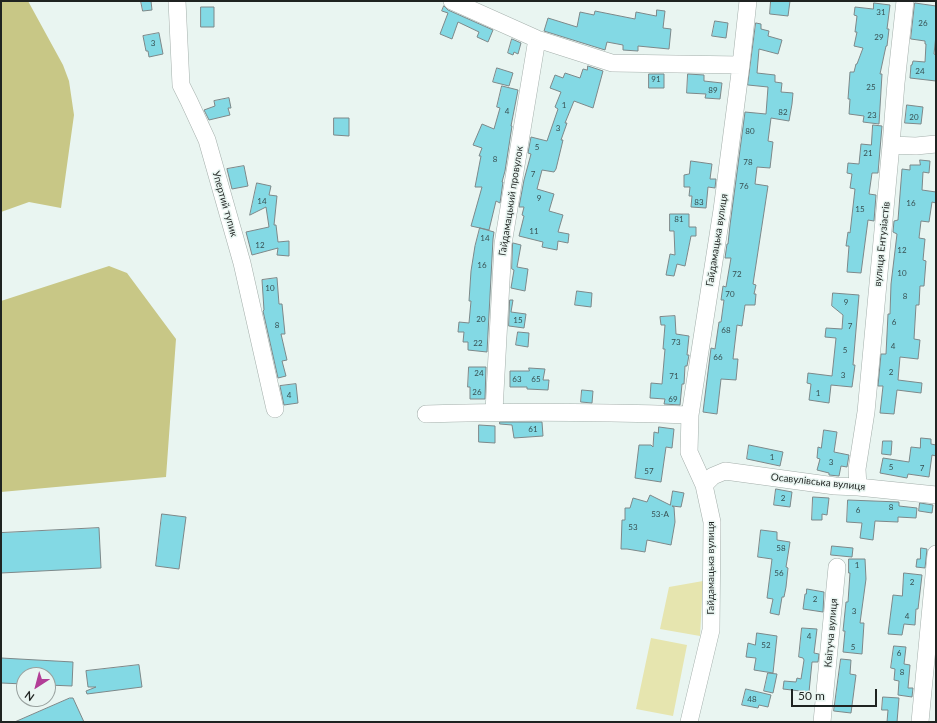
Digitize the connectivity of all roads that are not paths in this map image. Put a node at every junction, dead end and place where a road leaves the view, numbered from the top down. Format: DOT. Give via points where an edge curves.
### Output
graph roads {
  1 [pos="177,1"];
  2 [pos="452,1"];
  3 [pos="748,1"];
  4 [pos="905,1"];
  5 [pos="537,39"];
  6 [pos="741,65"];
  7 [pos="936,144"];
  8 [pos="891,145"];
  9 [pos="275,409"];
  10 [pos="494,412"];
  11 [pos="426,414"];
  12 [pos="690,415"];
  13 [pos="704,484"];
  14 [pos="858,487"];
  15 [pos="936,495"];
  16 [pos="936,554"];
  17 [pos="837,568"];
  18 [pos="689,722"];
  19 [pos="822,722"];
  20 [pos="920,722"];
  1 -- 9 [label="street, Упертий тупик" via="181,85 209,148 242,263"];
  2 -- 5 [label="street"];
  3 -- 6 [label="street, Гайдамацька вулиця"];
  4 -- 8 [label="street, вулиця Ентузіастів"];
  5 -- 6 [label="street" via="612,63"];
  5 -- 10 [label="street, Гайдамацький провулок" via="503,244"];
  6 -- 12 [label="street, Гайдамацька вулиця" via="722,210"];
  7 -- 8 [label="street"];
  8 -- 14 [label="street, вулиця Ентузіастів" via="866,412 857,469"];
  10 -- 11 [label="street"];
  10 -- 12 [label="street"];
  12 -- 13 [label="street, Гайдамацька вулиця" via="689,452"];
  13 -- 14 [label="street, Осавулівська вулиця" via="713,476 725,471"];
  13 -- 18 [label="street, Гайдамацька вулиця" via="712,522 711,630"];
  14 -- 15 [label="street, Осавулівська вулиця"];
  16 -- 20 [label="street"];
  17 -- 19 [label="street, Квітуча вулиця"];
}
